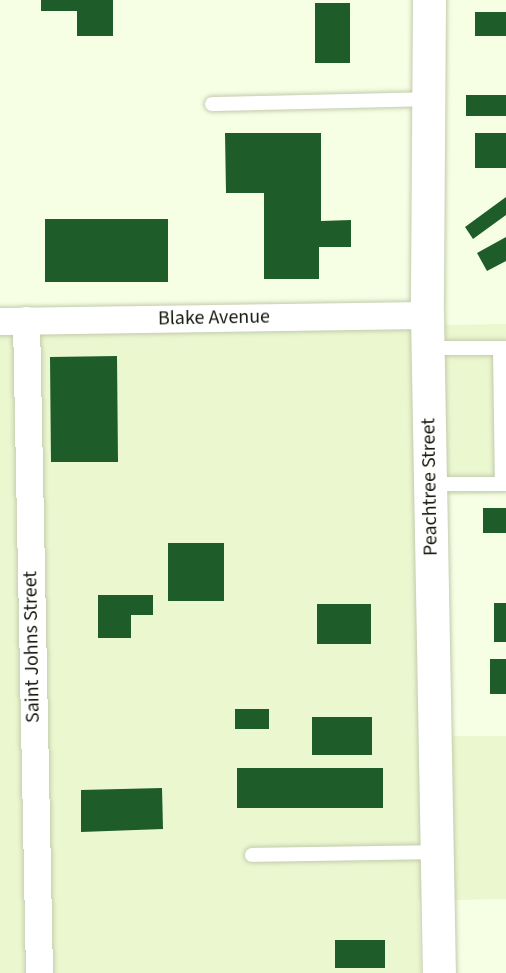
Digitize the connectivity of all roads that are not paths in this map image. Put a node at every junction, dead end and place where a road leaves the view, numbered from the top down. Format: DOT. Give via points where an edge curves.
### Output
graph roads {
  1 [pos="429,0"];
  2 [pos="428,99"];
  3 [pos="212,104"];
  4 [pos="427,315"];
  5 [pos="13,321"];
  6 [pos="428,348"];
  7 [pos="503,348"];
  8 [pos="430,484"];
  9 [pos="504,484"];
  10 [pos="437,852"];
  11 [pos="252,855"];
  12 [pos="39,973"];
  13 [pos="440,973"];
  1 -- 2 [label="street, Peachtree Street"];
  2 -- 3 [label="lane"];
  2 -- 4 [label="street, Peachtree Street"];
  4 -- 5 [label="street, Blake Avenue"];
  4 -- 6 [label="street, Peachtree Street"];
  5 -- 12 [label="street, Saint Johns Street"];
  6 -- 7 [label="lane"];
  6 -- 8 [label="street, Peachtree Street"];
  7 -- 9 [label="lane"];
  8 -- 9 [label="lane"];
  8 -- 10 [label="street, Peachtree Street"];
  10 -- 11 [label="lane"];
  10 -- 13 [label="street, Peachtree Street"];
}
